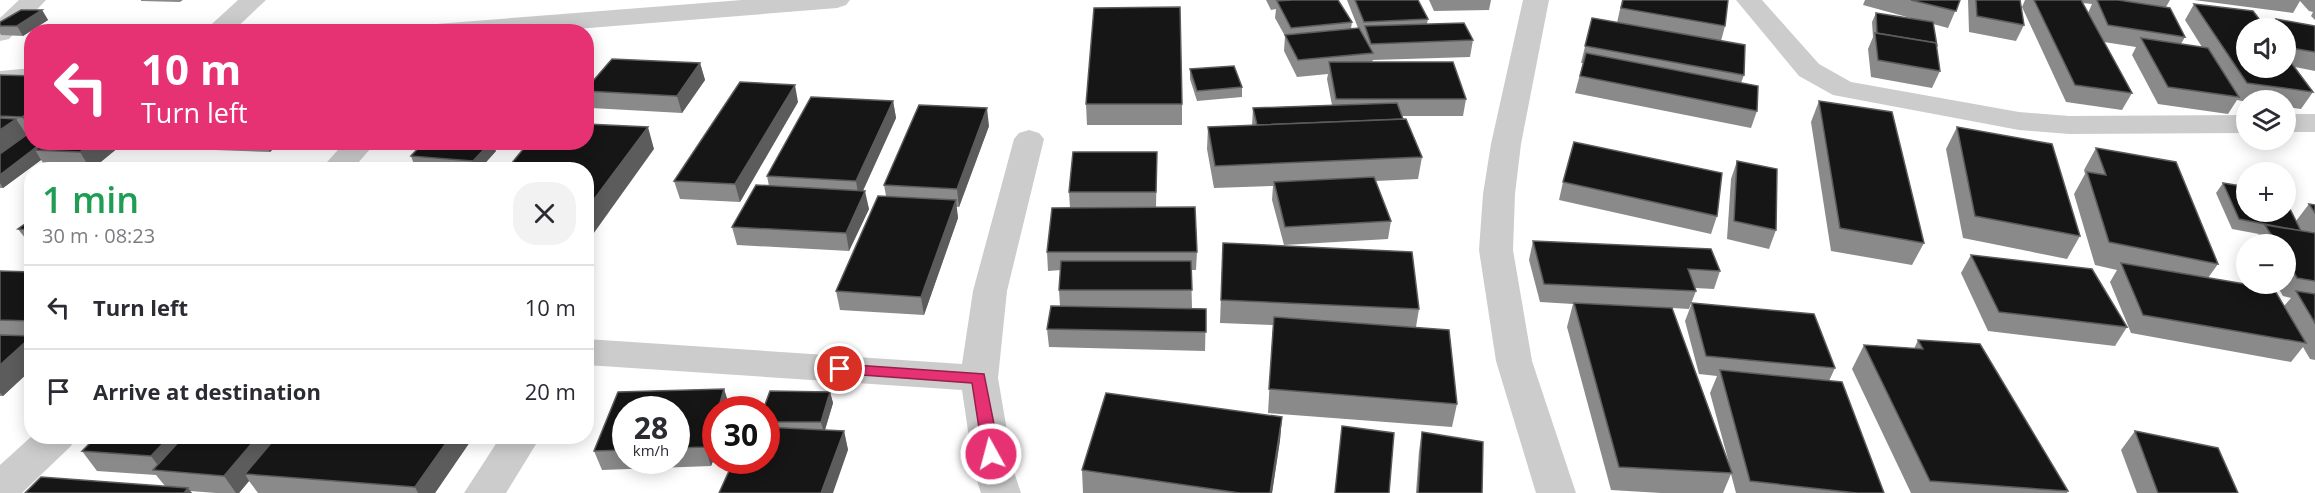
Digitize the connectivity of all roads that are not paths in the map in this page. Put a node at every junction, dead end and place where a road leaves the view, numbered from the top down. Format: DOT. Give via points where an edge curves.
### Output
graph roads {
  1 [pos="33,0"];
  2 [pos="253,0"];
  3 [pos="837,0"];
  4 [pos="1536,0"];
  5 [pos="1749,0"];
  6 [pos="225,24"];
  7 [pos="540,24"];
  8 [pos="0,33"];
  9 [pos="24,77"];
  10 [pos="0,80"];
  11 [pos="2296,123"];
  12 [pos="2315,123"];
  13 [pos="2236,124"];
  14 [pos="1029,139"];
  15 [pos="354,150"];
  16 [pos="343,162"];
  17 [pos="594,353"];
  18 [pos="979,378"];
  19 [pos="48,444"];
  20 [pos="517,444"];
  21 [pos="0,489"];
  22 [pos="484,493"];
  23 [pos="1001,493"];
  24 [pos="1556,493"];
  1 -- 8 [label="street"];
  2 -- 6 [label="street"];
  3 -- 7 [label="street"];
  4 -- 24 [label="street" via="1506,144 1496,250 1514,361"];
  5 -- 13 [label="street" via="1809,70 1843,89 2019,121 2069,125"];
  9 -- 10 [label="street"];
  11 -- 12 [label="street"];
  14 -- 18 [label="street" via="990,291"];
  15 -- 16 [label="street"];
  17 -- 18 [label="street"];
  18 -- 23 [label="street"];
  19 -- 21 [label="street"];
  20 -- 22 [label="street"];
}
